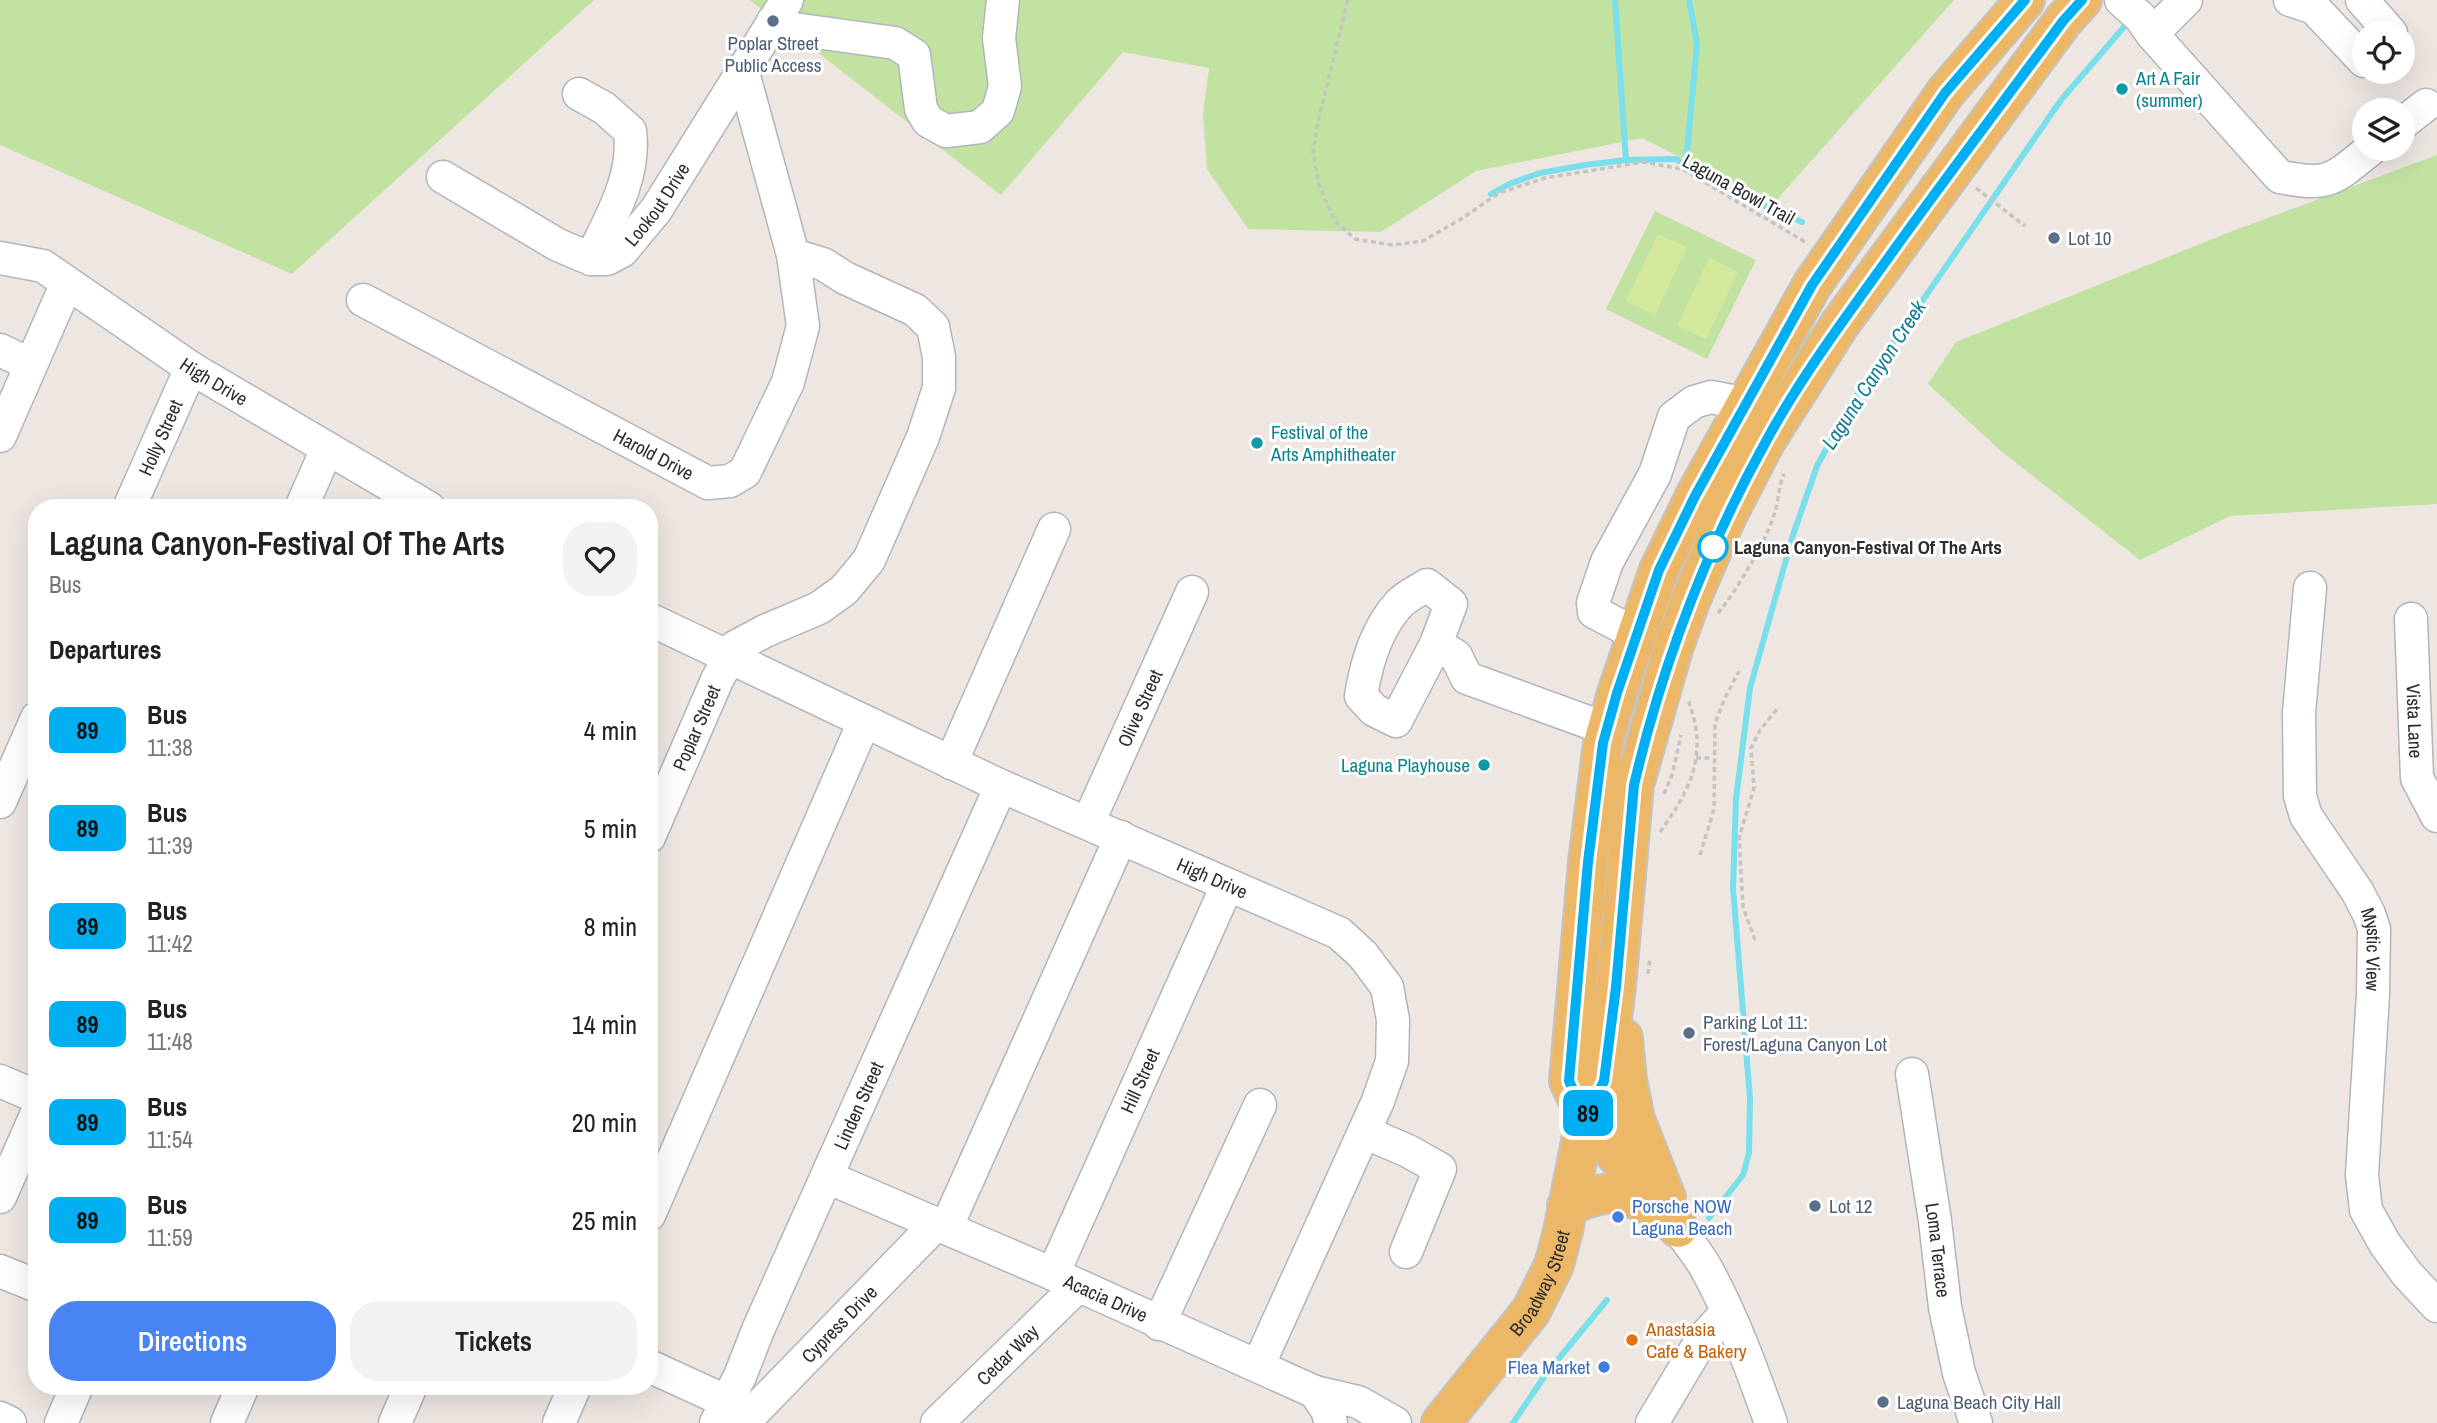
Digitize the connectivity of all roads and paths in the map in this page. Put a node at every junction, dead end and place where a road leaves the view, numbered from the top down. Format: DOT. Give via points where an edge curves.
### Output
graph roads {
  1 [pos="1003,0"];
  2 [pos="1348,0"];
  3 [pos="2025,0"];
  4 [pos="2082,0"];
  5 [pos="2186,0"];
  6 [pos="2362,0"];
  7 [pos="2309,3"];
  8 [pos="780,10"];
  9 [pos="2135,14"];
  10 [pos="2380,21"];
  11 [pos="2352,48"];
  12 [pos="742,69"];
  13 [pos="579,94"];
  14 [pos="2356,161"];
  15 [pos="443,177"];
  16 [pos="1986,196"];
  17 [pos="2025,226"];
  18 [pos="793,256"];
  19 [pos="0,258"];
  20 [pos="1832,258"];
  21 [pos="591,259"];
  22 [pos="67,283"];
  23 [pos="363,300"];
  24 [pos="0,350"];
  25 [pos="31,365"];
  26 [pos="191,368"];
  27 [pos="1748,404"];
  28 [pos="0,436"];
  29 [pos="327,449"];
  30 [pos="1787,469"];
  31 [pos="133,499"];
  32 [pos="306,499"];
  33 [pos="413,499"];
  34 [pos="1054,528"];
  35 [pos="2310,588"];
  36 [pos="1192,592"];
  37 [pos="2412,619"];
  38 [pos="1712,620"];
  39 [pos="788,621"];
  40 [pos="658,623"];
  41 [pos="1636,635"];
  42 [pos="1436,644"];
  43 [pos="1673,649"];
  44 [pos="729,658"];
  45 [pos="1739,671"];
  46 [pos="1686,694"];
  47 [pos="1779,708"];
  48 [pos="864,722"];
  49 [pos="1607,729"];
  50 [pos="28,738"];
  51 [pos="1696,758"];
  52 [pos="1713,758"];
  53 [pos="951,763"];
  54 [pos="1001,786"];
  55 [pos="0,802"];
  56 [pos="2437,816"];
  57 [pos="658,817"];
  58 [pos="1088,823"];
  59 [pos="1121,837"];
  60 [pos="1656,837"];
  61 [pos="1700,855"];
  62 [pos="1227,886"];
  63 [pos="1755,940"];
  64 [pos="1650,957"];
  65 [pos="1631,983"];
  66 [pos="1912,1074"];
  67 [pos="0,1081"];
  68 [pos="28,1093"];
  69 [pos="1260,1105"];
  70 [pos="1586,1117"];
  71 [pos="1364,1132"];
  72 [pos="28,1133"];
  73 [pos="827,1177"];
  74 [pos="658,1194"];
  75 [pos="0,1197"];
  76 [pos="1567,1206"];
  77 [pos="1668,1218"];
  78 [pos="941,1226"];
  79 [pos="1406,1252"];
  80 [pos="0,1271"];
  81 [pos="1065,1280"];
  82 [pos="28,1282"];
  83 [pos="2437,1306"];
  84 [pos="1727,1312"];
  85 [pos="1159,1324"];
  86 [pos="1258,1366"];
  87 [pos="658,1371"];
  88 [pos="1315,1392"];
  89 [pos="73,1395"];
  90 [pos="239,1395"];
  91 [pos="407,1395"];
  92 [pos="571,1395"];
  93 [pos="735,1415"];
  94 [pos="0,1418"];
  95 [pos="1371,1418"];
  96 [pos="10,1423"];
  97 [pos="61,1423"];
  98 [pos="227,1423"];
  99 [pos="395,1423"];
  100 [pos="559,1423"];
  101 [pos="937,1423"];
  102 [pos="1331,1423"];
  103 [pos="1441,1423"];
  104 [pos="1652,1423"];
  105 [pos="1770,1423"];
  106 [pos="1976,1423"];
  1 -- 8 [label="street" via="999,37 1006,86 998,111 980,127 946,131 928,121 921,109 914,55 895,43 787,28"];
  2 -- 20 [label="path, Laguna Bowl Trail" via="1313,152 1319,184 1335,220 1355,239 1392,245 1423,241 1499,193 1545,178 1643,162 1682,169"];
  3 -- 20 [label="main road" via="1945,93"];
  4 -- 43 [label="main road" via="1840,324 1772,431 1726,518"];
  5 -- 9 [label="street"];
  6 -- 10 [label="street"];
  7 -- 11 [label="street"];
  8 -- 12 [label="street, Lookout Drive"];
  9 -- 14 [label="street" via="2280,177 2311,183 2334,178"];
  12 -- 18 [label="street, Harold Drive"];
  12 -- 21 [label="street, Lookout Drive" via="656,210 622,251 607,259"];
  13 -- 21 [label="street" via="630,131 632,151 624,189"];
  15 -- 21 [label="street" via="558,245"];
  16 -- 17 [label="path"];
  18 -- 23 [label="street, Harold Drive" via="803,326 788,382 745,472 730,481 708,483"];
  18 -- 39 [label="street" via="823,264 915,310 933,327 939,388 923,437 869,560 844,590 819,608"];
  19 -- 22 [label="street, High Drive" via="43,266"];
  20 -- 27 [label="main road" via="1812,285"];
  22 -- 25 [label="street"];
  22 -- 26 [label="street, High Drive"];
  24 -- 25 [label="street"];
  25 -- 28 [label="street"];
  26 -- 29 [label="street, High Drive"];
  26 -- 31 [label="street, Holly Street"];
  27 -- 41 [label="main road" via="1659,570"];
  27 -- 41 [label="street" via="1711,397 1694,402 1674,417 1655,474 1607,562 1593,603 1594,612"];
  29 -- 32 [label="street"];
  29 -- 33 [label="street, High Drive"];
  30 -- 38 [label="path" via="1778,486 1775,513 1753,560"];
  34 -- 53 [label="street"];
  35 -- 83 [label="street, Mystic View" via="2299,713 2300,796 2306,816 2357,891 2374,929 2361,1175 2366,1210 2407,1274"];
  36 -- 58 [label="street, Olive Street"];
  37 -- 56 [label="street, Vista Lane" via="2417,778"];
  39 -- 40 [label="street" via="702,630"];
  39 -- 44 [label="street" via="735,647"];
  40 -- 44 [label="street, High Drive"];
  41 -- 43 [label="main road"];
  41 -- 49 [label="main road"];
  42 -- 49 [label="street" via="1456,656 1467,678"];
  43 -- 65 [label="main road" via="1634,785"];
  44 -- 48 [label="street, High Drive"];
  44 -- 57 [label="street, Poplar Street"];
  45 -- 52 [label="path" via="1715,723"];
  46 -- 51 [label="path" via="1696,728"];
  47 -- 63 [label="path" via="1751,748 1754,788 1739,838 1743,906"];
  48 -- 53 [label="street, High Drive"];
  48 -- 74 [label="street"];
  49 -- 70 [label="main road" via="1595,796 1569,1081"];
  50 -- 55 [label="street"];
  51 -- 52 [label="path"];
  51 -- 60 [label="path" via="1679,806"];
  52 -- 61 [label="path" via="1714,809"];
  53 -- 54 [label="street, High Drive"];
  54 -- 58 [label="street, High Drive"];
  54 -- 73 [label="street, Linden Street"];
  58 -- 59 [label="street, High Drive"];
  59 -- 62 [label="street, High Drive"];
  59 -- 78 [label="street, Cypress Drive"];
  62 -- 71 [label="street, High Drive" via="1339,933 1387,987 1393,1020 1392,1061"];
  62 -- 81 [label="street, Hill Street"];
  64 -- 65 [label="path" via="1650,967"];
  65 -- 70 [label="main road, Broadway Street" via="1604,1081"];
  65 -- 77 [label="main road" via="1627,1080"];
  66 -- 106 [label="street, Loma Terrace" via="1945,1307 1959,1373"];
  67 -- 68 [label="street"];
  69 -- 85 [label="street"];
  70 -- 76 [label="main road, Broadway Street"];
  70 -- 77 [label="main road"];
  71 -- 79 [label="street" via="1440,1169"];
  71 -- 86 [label="street, High Drive"];
  72 -- 75 [label="street"];
  73 -- 78 [label="street, Acacia Drive"];
  73 -- 93 [label="street, Linden Street"];
  76 -- 77 [label="main road" via="1608,1192 1621,1193"];
  76 -- 103 [label="main road, Broadway Street" via="1553,1265 1531,1311"];
  77 -- 84 [label="street" via="1705,1266"];
  78 -- 81 [label="street, Acacia Drive"];
  78 -- 93 [label="street, Cypress Drive"];
  80 -- 82 [label="street"];
  81 -- 85 [label="street, Acacia Drive"];
  81 -- 101 [label="street, Cedar Way"];
  84 -- 104 [label="street" via="1701,1341"];
  84 -- 105 [label="street"];
  85 -- 86 [label="street, Acacia Drive"];
  86 -- 88 [label="street, Acacia Drive"];
  87 -- 93 [label="street"];
  88 -- 95 [label="street, Acacia Drive"];
  88 -- 102 [label="street"];
  89 -- 97 [label="street"];
  90 -- 98 [label="street"];
  91 -- 99 [label="street"];
  92 -- 100 [label="street"];
  94 -- 96 [label="street"];
}
